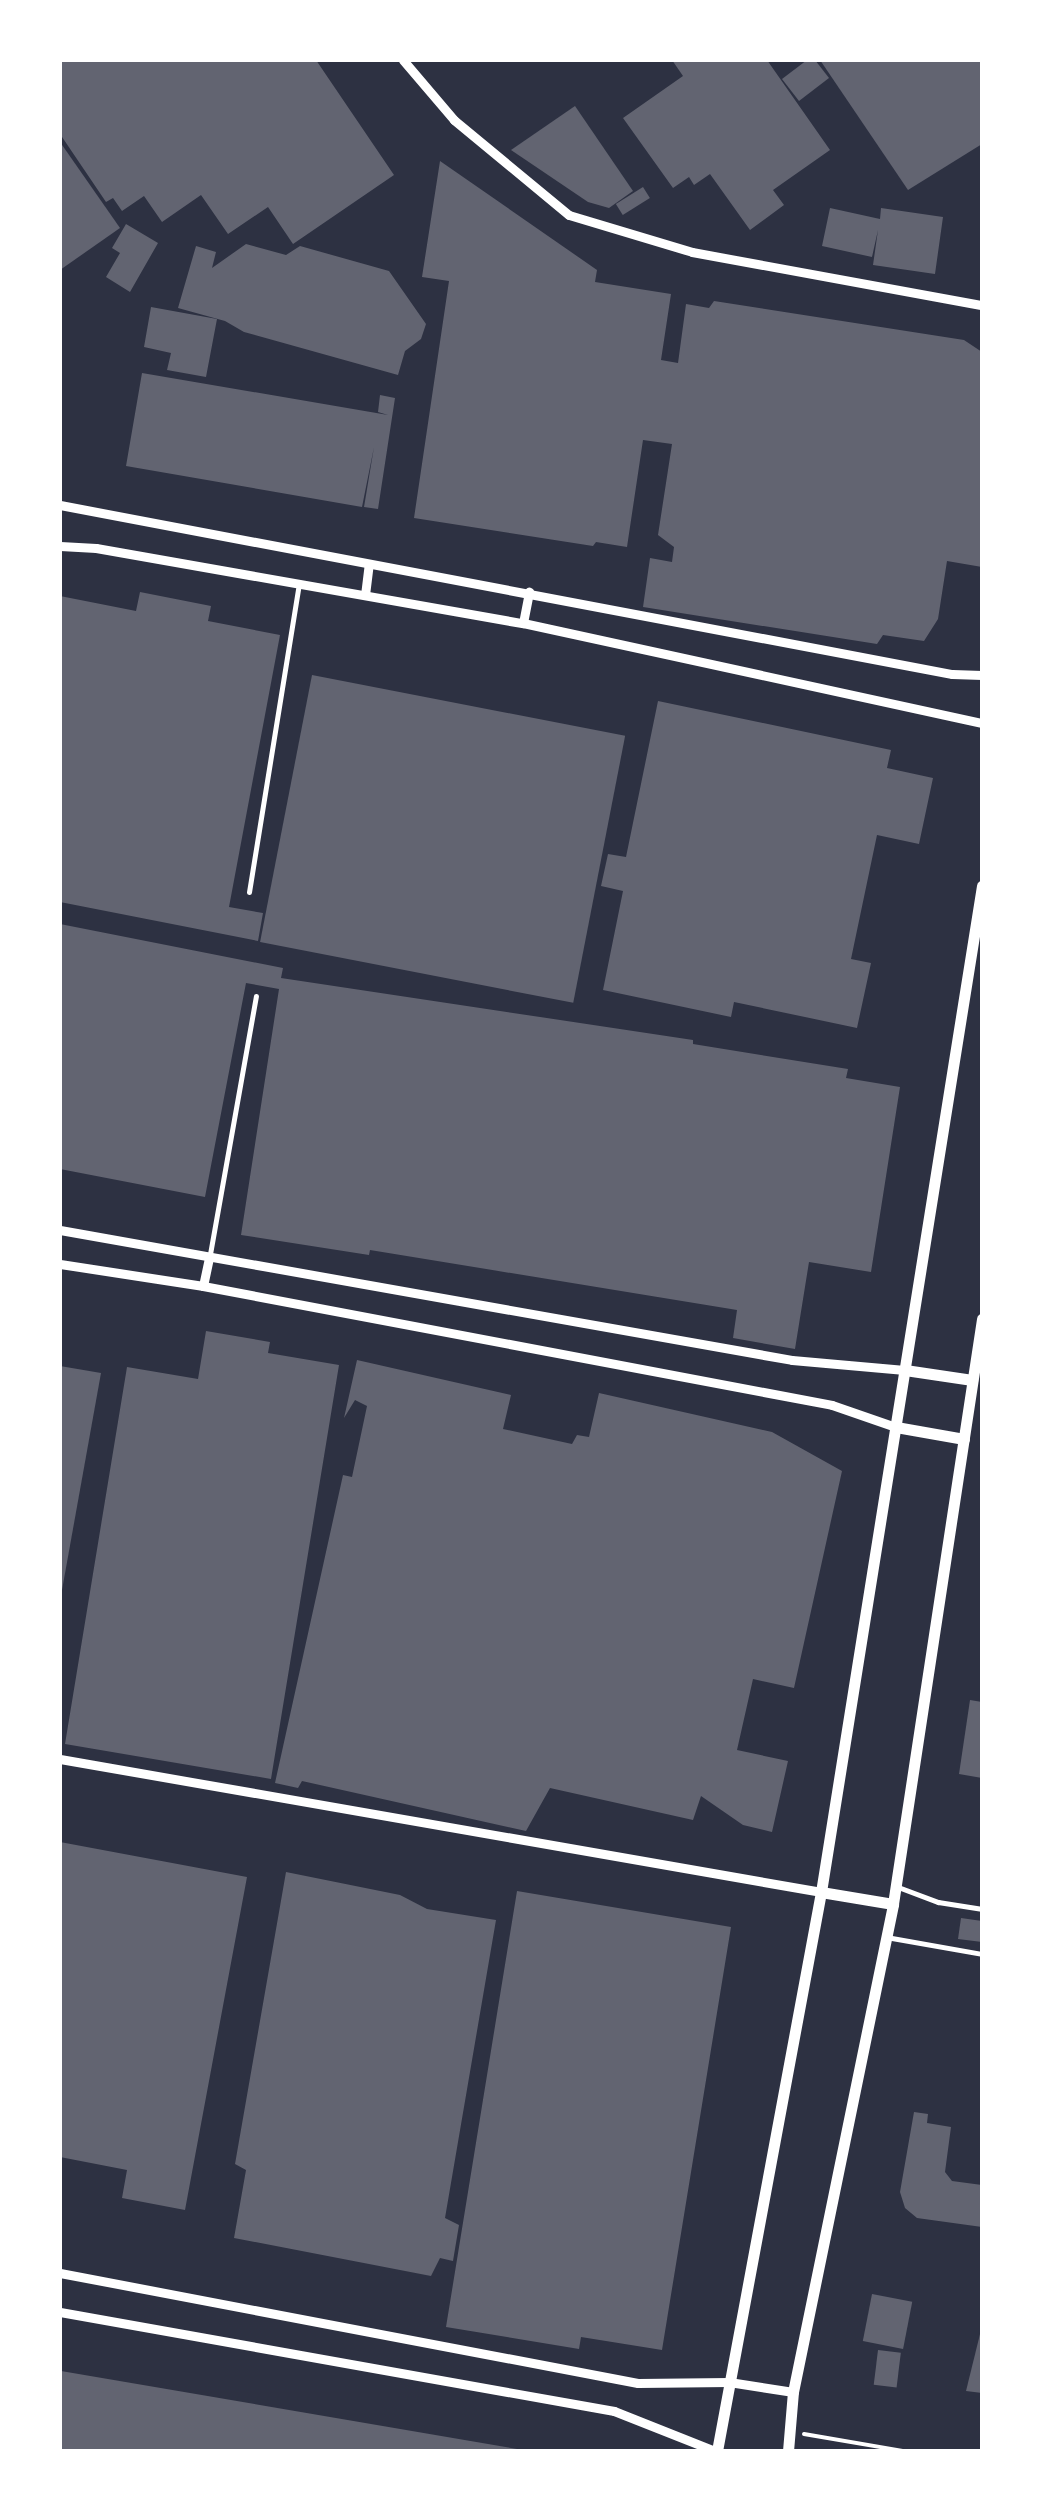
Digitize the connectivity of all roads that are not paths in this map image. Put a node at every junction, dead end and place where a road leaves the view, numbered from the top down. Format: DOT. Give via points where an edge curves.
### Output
graph roads {
  1 [pos="403,60"];
  2 [pos="982,306"];
  3 [pos="60,506"];
  4 [pos="60,546"];
  5 [pos="369,564"];
  6 [pos="299,584"];
  7 [pos="529,592"];
  8 [pos="364,595"];
  9 [pos="523,623"];
  10 [pos="982,675"];
  11 [pos="982,723"];
  12 [pos="982,886"];
  13 [pos="249,892"];
  14 [pos="256,996"];
  15 [pos="60,1230"];
  16 [pos="209,1257"];
  17 [pos="60,1264"];
  18 [pos="203,1286"];
  19 [pos="982,1319"];
  20 [pos="905,1370"];
  21 [pos="972,1380"];
  22 [pos="896,1427"];
  23 [pos="964,1439"];
  24 [pos="60,1760"];
  25 [pos="895,1886"];
  26 [pos="820,1892"];
  27 [pos="893,1904"];
  28 [pos="982,1909"];
  29 [pos="886,1937"];
  30 [pos="982,1954"];
  31 [pos="60,2273"];
  32 [pos="60,2312"];
  33 [pos="729,2382"];
  34 [pos="792,2392"];
  35 [pos="716,2451"];
  36 [pos="788,2451"];
  1 -- 2 [label="street" via="454,120 569,214 692,252"];
  3 -- 5 [label="street"];
  4 -- 6 [label="street"];
  5 -- 7 [label="street"];
  5 -- 8 [label="street"];
  6 -- 8 [label="street"];
  6 -- 13 [label="lane"];
  7 -- 9 [label="street"];
  7 -- 10 [label="street"];
  8 -- 9 [label="street"];
  9 -- 11 [label="street"];
  12 -- 20 [label="street"];
  14 -- 16 [label="lane"];
  15 -- 16 [label="street"];
  16 -- 18 [label="street"];
  16 -- 20 [label="street" via="792,1360"];
  17 -- 18 [label="street"];
  18 -- 22 [label="street" via="832,1405"];
  19 -- 21 [label="street"];
  20 -- 21 [label="street"];
  20 -- 22 [label="street"];
  21 -- 23 [label="street"];
  22 -- 23 [label="street"];
  22 -- 26 [label="street"];
  23 -- 25 [label="street"];
  24 -- 26 [label="street"];
  25 -- 27 [label="street"];
  25 -- 28 [label="lane"];
  26 -- 27 [label="street"];
  26 -- 33 [label="street"];
  27 -- 29 [label="street"];
  29 -- 30 [label="lane"];
  29 -- 34 [label="street"];
  31 -- 33 [label="street" via="638,2384"];
  32 -- 35 [label="street" via="614,2411"];
  33 -- 34 [label="street"];
  33 -- 35 [label="street"];
  34 -- 36 [label="street"];
}
